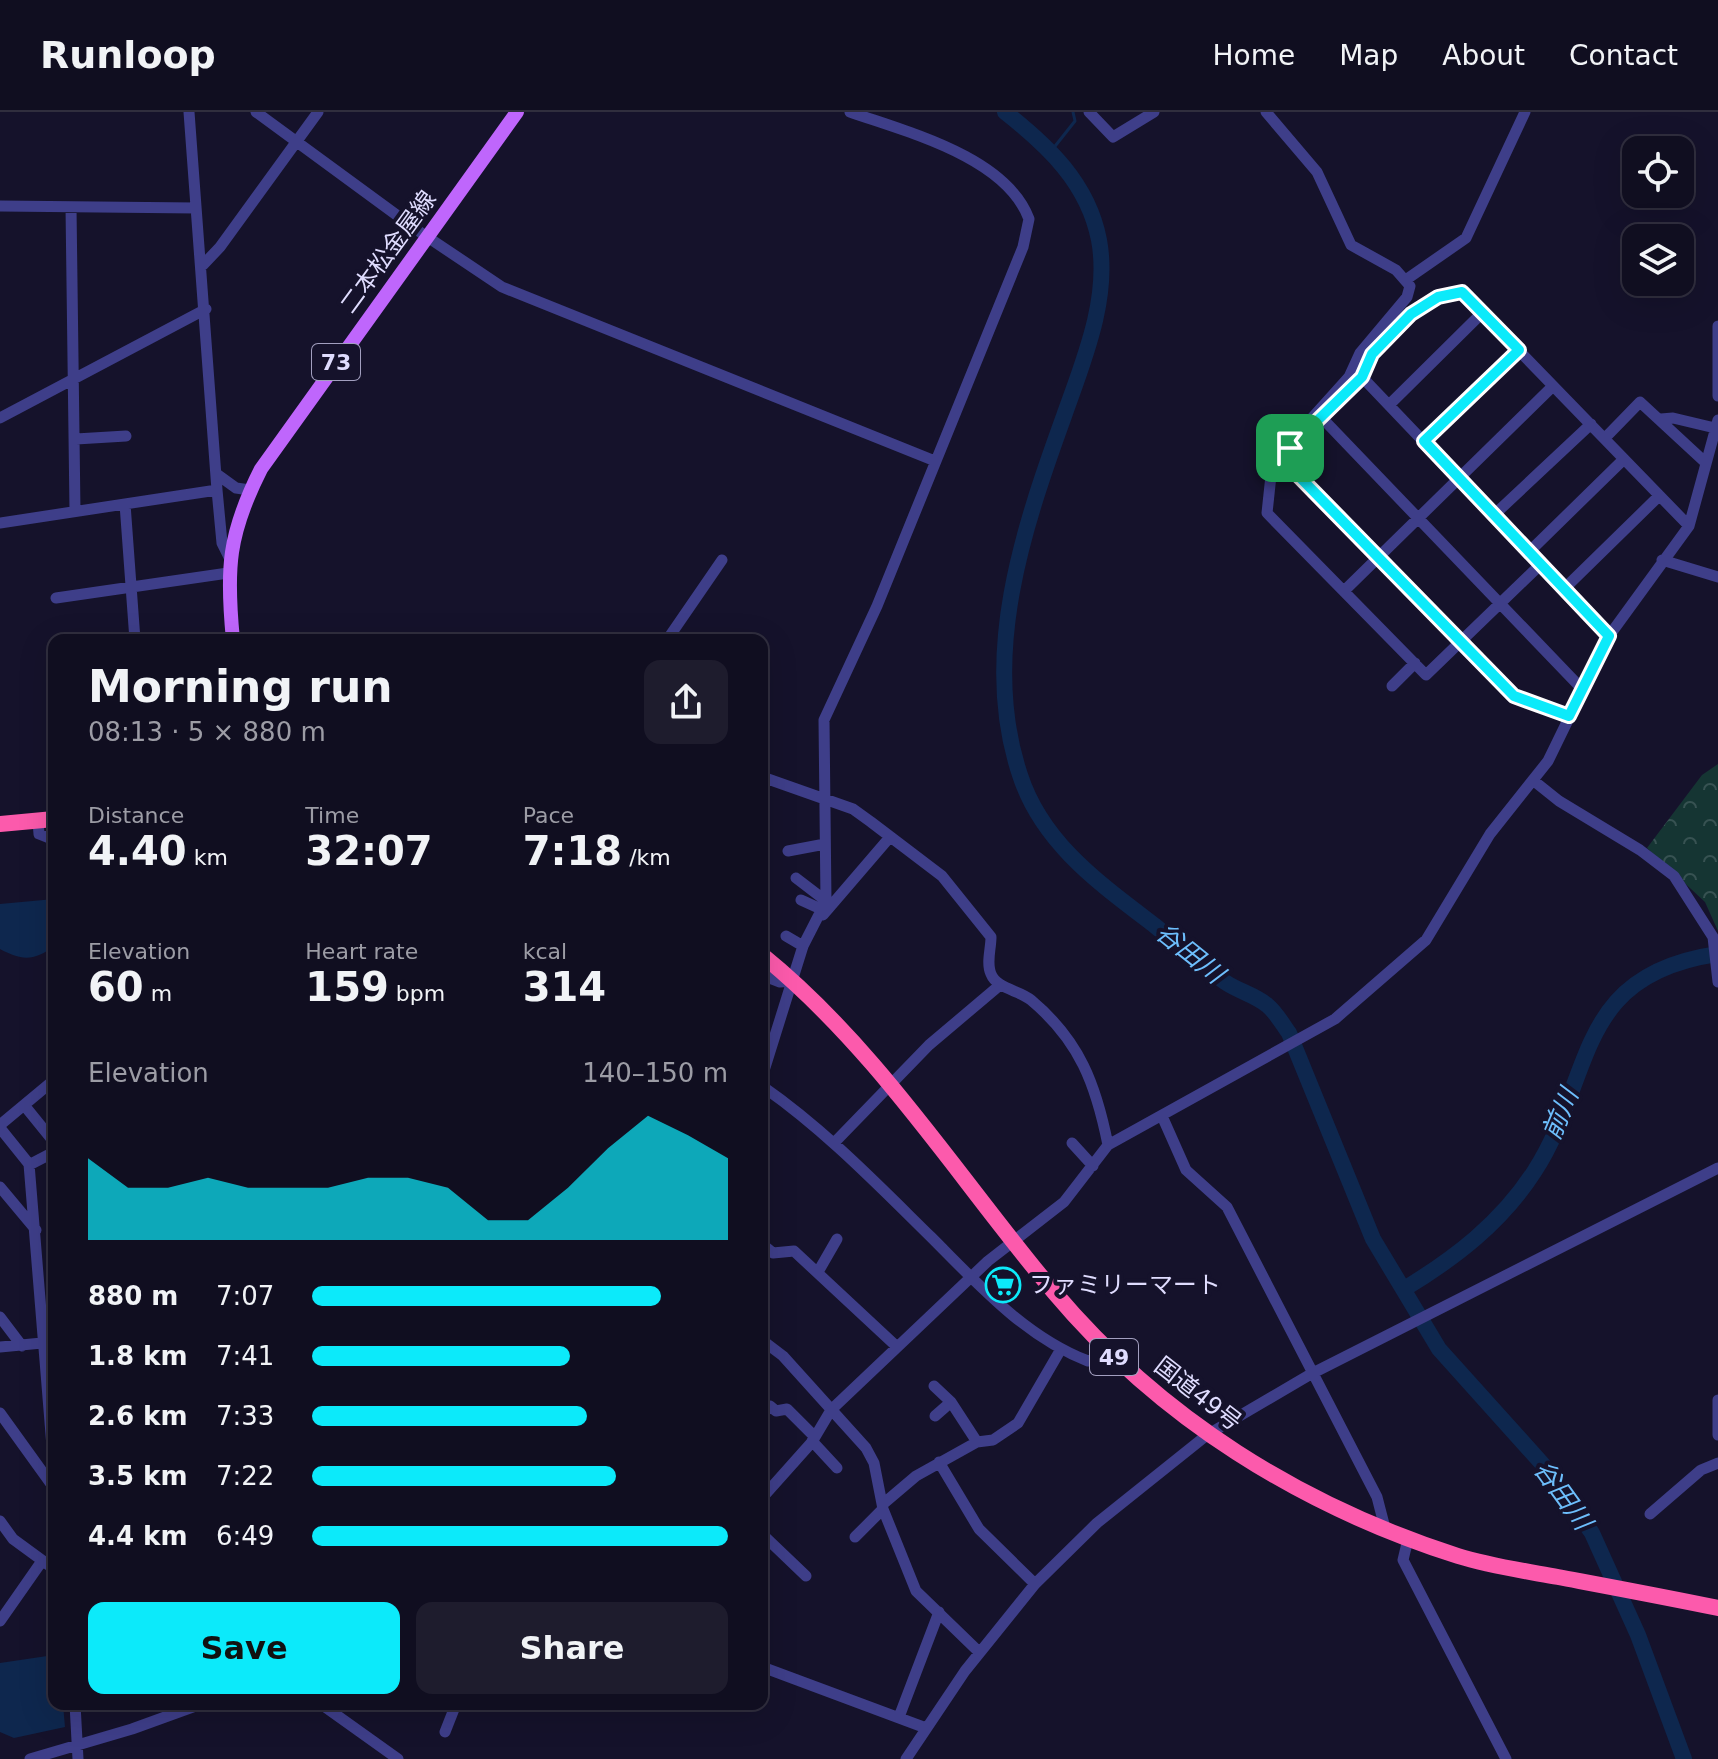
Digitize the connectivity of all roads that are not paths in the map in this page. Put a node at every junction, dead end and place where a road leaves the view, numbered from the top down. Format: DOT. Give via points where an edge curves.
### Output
graph roads {
  1 [pos="189,112"];
  2 [pos="256,112"];
  3 [pos="318,112"];
  4 [pos="517,112"];
  5 [pos="850,112"];
  6 [pos="1089,112"];
  7 [pos="1154,112"];
  8 [pos="1266,112"];
  9 [pos="1525,112"];
  10 [pos="297,142"];
  11 [pos="0,206"];
  12 [pos="71,207"];
  13 [pos="196,208"];
  14 [pos="426,236"];
  15 [pos="203,265"];
  16 [pos="1407,279"];
  17 [pos="206,309"];
  18 [pos="1483,312"];
  19 [pos="1718,326"];
  20 [pos="1519,350"];
  21 [pos="1362,377"];
  22 [pos="74,380"];
  23 [pos="1553,386"];
  24 [pos="1718,396"];
  25 [pos="1389,405"];
  26 [pos="0,418"];
  27 [pos="1322,418"];
  28 [pos="1661,419"];
  29 [pos="1591,424"];
  30 [pos="1717,424"];
  31 [pos="126,436"];
  32 [pos="1605,438"];
  33 [pos="76,439"];
  34 [pos="1424,441"];
  35 [pos="1290,448"];
  36 [pos="1280,457"];
  37 [pos="1624,459"];
  38 [pos="935,461"];
  39 [pos="1706,463"];
  40 [pos="218,475"];
  41 [pos="1459,478"];
  42 [pos="217,490"];
  43 [pos="250,490"];
  44 [pos="1659,496"];
  45 [pos="125,504"];
  46 [pos="75,511"];
  47 [pos="1495,514"];
  48 [pos="1418,517"];
  49 [pos="0,523"];
  50 [pos="1689,526"];
  51 [pos="1530,551"];
  52 [pos="1379,557"];
  53 [pos="722,560"];
  54 [pos="1662,560"];
  55 [pos="1542,563"];
  56 [pos="228,565"];
  57 [pos="1718,577"];
  58 [pos="1566,587"];
  59 [pos="130,588"];
  60 [pos="1344,591"];
  61 [pos="56,598"];
  62 [pos="1502,603"];
  63 [pos="134,634"];
  64 [pos="233,634"];
  65 [pos="671,634"];
  66 [pos="1609,636"];
  67 [pos="1461,642"];
  68 [pos="1415,663"];
  69 [pos="1392,686"];
  70 [pos="1583,690"];
  71 [pos="1569,716"];
  72 [pos="768,780"];
  73 [pos="1534,781"];
  74 [pos="824,798"];
  75 [pos="46,820"];
  76 [pos="0,824"];
  77 [pos="890,837"];
  78 [pos="48,838"];
  79 [pos="825,844"];
  80 [pos="788,851"];
  81 [pos="796,878"];
  82 [pos="801,900"];
  83 [pos="823,910"];
  84 [pos="786,936"];
  85 [pos="803,946"];
  86 [pos="768,960"];
  87 [pos="768,977"];
  88 [pos="793,981"];
  89 [pos="1718,982"];
  90 [pos="1000,985"];
  91 [pos="768,1058"];
  92 [pos="48,1085"];
  93 [pos="890,1086"];
  94 [pos="768,1091"];
  95 [pos="24,1105"];
  96 [pos="1162,1116"];
  97 [pos="0,1127"];
  98 [pos="48,1135"];
  99 [pos="834,1143"];
  100 [pos="1072,1143"];
  101 [pos="1108,1145"];
  102 [pos="48,1155"];
  103 [pos="29,1165"];
  104 [pos="1093,1166"];
  105 [pos="1718,1168"];
  106 [pos="0,1187"];
  107 [pos="36,1230"];
  108 [pos="837,1239"];
  109 [pos="1013,1240"];
  110 [pos="768,1249"];
  111 [pos="818,1272"];
  112 [pos="970,1276"];
  113 [pos="0,1317"];
  114 [pos="48,1338"];
  115 [pos="42,1343"];
  116 [pos="768,1345"];
  117 [pos="895,1345"];
  118 [pos="22,1346"];
  119 [pos="0,1347"];
  120 [pos="1061,1349"];
  121 [pos="1110,1354"];
  122 [pos="1311,1374"];
  123 [pos="934,1386"];
  124 [pos="1718,1400"];
  125 [pos="951,1402"];
  126 [pos="48,1407"];
  127 [pos="768,1408"];
  128 [pos="831,1410"];
  129 [pos="0,1413"];
  130 [pos="935,1416"];
  131 [pos="1207,1435"];
  132 [pos="1718,1435"];
  133 [pos="813,1439"];
  134 [pos="977,1442"];
  135 [pos="939,1462"];
  136 [pos="1718,1463"];
  137 [pos="837,1468"];
  138 [pos="48,1480"];
  139 [pos="768,1491"];
  140 [pos="883,1506"];
  141 [pos="1650,1514"];
  142 [pos="0,1521"];
  143 [pos="1385,1528"];
  144 [pos="855,1537"];
  145 [pos="1408,1539"];
  146 [pos="768,1540"];
  147 [pos="42,1561"];
  148 [pos="48,1565"];
  149 [pos="806,1576"];
  150 [pos="1035,1584"];
  151 [pos="1718,1608"];
  152 [pos="939,1612"];
  153 [pos="0,1621"];
  154 [pos="979,1652"];
  155 [pos="768,1669"];
  156 [pos="76,1710"];
  157 [pos="183,1710"];
  158 [pos="329,1710"];
  159 [pos="454,1710"];
  160 [pos="899,1717"];
  161 [pos="926,1728"];
  162 [pos="445,1732"];
  163 [pos="79,1744"];
  164 [pos="30,1759"];
  165 [pos="78,1759"];
  166 [pos="398,1759"];
  167 [pos="906,1759"];
  168 [pos="1506,1759"];
  1 -- 13 [label="street"];
  2 -- 10 [label="street"];
  3 -- 10 [label="street"];
  4 -- 14 [label="main road, 二本松金屋線 / 73"];
  5 -- 38 [label="street" via="968,157 1007,187 1029,219 1023,247"];
  6 -- 7 [label="street" via="1113,137"];
  8 -- 16 [label="street" via="1317,172 1351,245"];
  9 -- 16 [label="street" via="1466,238"];
  10 -- 14 [label="street"];
  10 -- 15 [label="street"];
  11 -- 12 [label="street"];
  12 -- 13 [label="street"];
  12 -- 22 [label="street"];
  13 -- 15 [label="street"];
  14 -- 38 [label="street" via="502,287"];
  14 -- 43 [label="main road, 二本松金屋線 / 73"];
  15 -- 17 [label="street"];
  16 -- 35 [label="street" via="1407,297"];
  17 -- 22 [label="street"];
  17 -- 40 [label="street"];
  18 -- 20 [label="street"];
  18 -- 21 [label="street" via="1462,292 1438,297 1388,336"];
  18 -- 25 [label="street"];
  19 -- 24 [label="street"];
  20 -- 23 [label="street"];
  20 -- 34 [label="street"];
  21 -- 25 [label="street"];
  21 -- 27 [label="street"];
  22 -- 26 [label="street"];
  22 -- 33 [label="street"];
  23 -- 29 [label="street"];
  23 -- 41 [label="street"];
  25 -- 34 [label="street"];
  27 -- 35 [label="street"];
  27 -- 48 [label="street"];
  28 -- 30 [label="street"];
  28 -- 32 [label="street" via="1640,402"];
  28 -- 39 [label="street"];
  29 -- 32 [label="street"];
  29 -- 47 [label="street"];
  30 -- 39 [label="street"];
  31 -- 33 [label="street"];
  32 -- 37 [label="street"];
  33 -- 46 [label="street"];
  34 -- 41 [label="street"];
  35 -- 36 [label="street"];
  36 -- 52 [label="street"];
  36 -- 60 [label="street" via="1272,466 1267,513"];
  37 -- 44 [label="street"];
  37 -- 51 [label="street"];
  38 -- 74 [label="street" via="824,720"];
  39 -- 50 [label="street"];
  40 -- 42 [label="street"];
  40 -- 43 [label="street" via="236,488"];
  41 -- 47 [label="street"];
  41 -- 48 [label="street"];
  42 -- 45 [label="street"];
  42 -- 56 [label="street"];
  43 -- 56 [label="main road, 二本松金屋線 / 73"];
  44 -- 50 [label="street"];
  44 -- 58 [label="street"];
  45 -- 46 [label="street"];
  45 -- 59 [label="street"];
  46 -- 49 [label="street"];
  47 -- 51 [label="street"];
  48 -- 52 [label="street"];
  48 -- 62 [label="street"];
  50 -- 54 [label="street"];
  51 -- 55 [label="street"];
  52 -- 60 [label="street"];
  52 -- 67 [label="street"];
  53 -- 65 [label="street"];
  54 -- 57 [label="street"];
  54 -- 66 [label="street"];
  55 -- 58 [label="street"];
  55 -- 62 [label="street"];
  56 -- 59 [label="street"];
  56 -- 64 [label="main road, 二本松金屋線 / 73"];
  58 -- 66 [label="street"];
  59 -- 61 [label="street"];
  59 -- 63 [label="street"];
  60 -- 68 [label="street"];
  62 -- 67 [label="street"];
  62 -- 70 [label="street"];
  66 -- 70 [label="street"];
  67 -- 68 [label="street" via="1426,675"];
  67 -- 71 [label="street" via="1514,696"];
  68 -- 69 [label="street"];
  70 -- 71 [label="street"];
  71 -- 73 [label="street"];
  72 -- 74 [label="street"];
  73 -- 89 [label="street" via="1674,876 1713,937"];
  73 -- 96 [label="street" via="1490,834 1426,940 1359,1002"];
  74 -- 77 [label="street" via="853,809"];
  74 -- 79 [label="street"];
  75 -- 76 [label="highway"];
  75 -- 78 [label="street" via="39,834"];
  77 -- 83 [label="street" via="830,909"];
  77 -- 90 [label="street" via="942,876 991,937 990,971"];
  79 -- 80 [label="street"];
  79 -- 83 [label="street"];
  81 -- 83 [label="street"];
  82 -- 83 [label="street"];
  83 -- 85 [label="street"];
  84 -- 85 [label="street"];
  85 -- 88 [label="street"];
  86 -- 88 [label="highway, 国道49号 / 49"];
  87 -- 88 [label="street"];
  88 -- 91 [label="street"];
  88 -- 93 [label="highway, 国道49号 / 49" via="835,1020"];
  90 -- 93 [label="street" via="937,1037"];
  90 -- 101 [label="street" via="1023,994 1063,1034 1097,1091"];
  92 -- 95 [label="street"];
  93 -- 99 [label="street"];
  93 -- 109 [label="highway, 国道49号 / 49"];
  94 -- 99 [label="street"];
  95 -- 97 [label="street"];
  95 -- 98 [label="street"];
  96 -- 101 [label="street"];
  96 -- 122 [label="street" via="1186,1170 1227,1207"];
  97 -- 103 [label="street"];
  99 -- 112 [label="street"];
  100 -- 104 [label="street"];
  101 -- 104 [label="street"];
  102 -- 103 [label="street"];
  103 -- 107 [label="street"];
  104 -- 109 [label="street" via="1064,1202"];
  105 -- 122 [label="street"];
  106 -- 107 [label="street"];
  107 -- 115 [label="street"];
  108 -- 111 [label="street"];
  109 -- 112 [label="street"];
  109 -- 121 [label="highway, 国道49号 / 49"];
  110 -- 111 [label="street" via="794,1251"];
  111 -- 117 [label="street"];
  112 -- 117 [label="street"];
  112 -- 120 [label="street" via="1022,1323"];
  113 -- 118 [label="street"];
  114 -- 115 [label="street"];
  115 -- 118 [label="street"];
  115 -- 126 [label="street"];
  116 -- 128 [label="street"];
  117 -- 128 [label="street"];
  118 -- 119 [label="street"];
  120 -- 121 [label="street" via="1088,1361"];
  120 -- 134 [label="street" via="1018,1423 993,1440"];
  121 -- 131 [label="highway, 国道49号 / 49"];
  122 -- 131 [label="street"];
  122 -- 143 [label="street" via="1377,1497"];
  123 -- 125 [label="street"];
  124 -- 132 [label="street"];
  125 -- 130 [label="street"];
  125 -- 134 [label="street"];
  127 -- 133 [label="street" via="787,1409"];
  128 -- 133 [label="street"];
  128 -- 140 [label="street" via="871,1455"];
  129 -- 138 [label="street"];
  131 -- 143 [label="highway, 国道49号 / 49" via="1277,1479"];
  131 -- 150 [label="street" via="1097,1523"];
  133 -- 137 [label="street"];
  133 -- 139 [label="street"];
  134 -- 135 [label="street"];
  135 -- 140 [label="street"];
  135 -- 150 [label="street" via="979,1529"];
  136 -- 141 [label="street" via="1701,1470"];
  140 -- 144 [label="street"];
  140 -- 152 [label="street" via="910,1580"];
  142 -- 147 [label="street" via="13,1539"];
  143 -- 145 [label="highway, 国道49号 / 49"];
  145 -- 151 [label="highway, 国道49号 / 49" via="1473,1560"];
  145 -- 168 [label="street" via="1403,1560"];
  146 -- 149 [label="street"];
  147 -- 148 [label="street"];
  147 -- 153 [label="street"];
  150 -- 154 [label="street"];
  152 -- 154 [label="street"];
  152 -- 160 [label="street"];
  154 -- 161 [label="street"];
  155 -- 160 [label="street"];
  156 -- 163 [label="street"];
  157 -- 163 [label="street"];
  158 -- 166 [label="street"];
  159 -- 162 [label="street"];
  160 -- 161 [label="street"];
  161 -- 167 [label="street"];
  163 -- 164 [label="street"];
  163 -- 165 [label="street"];
}
